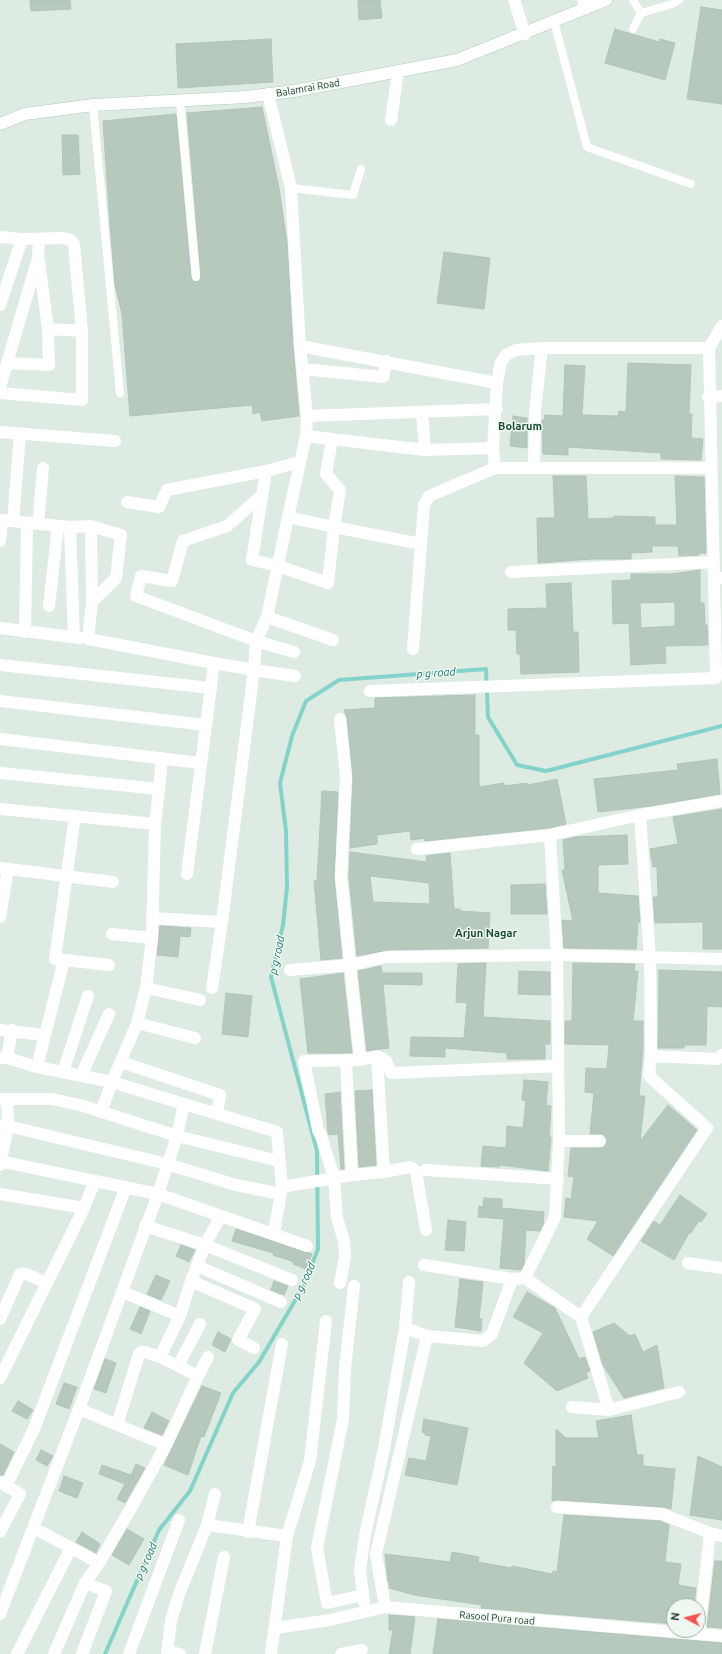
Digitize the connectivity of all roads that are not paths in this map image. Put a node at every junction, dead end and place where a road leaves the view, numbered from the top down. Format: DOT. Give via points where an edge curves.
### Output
graph roads {
  1 [pos="514,0"];
  2 [pos="606,0"];
  3 [pos="633,0"];
  4 [pos="679,0"];
  5 [pos="584,4"];
  6 [pos="641,13"];
  7 [pos="554,21"];
  8 [pos="633,29"];
  9 [pos="525,34"];
  10 [pos="398,72"];
  11 [pos="268,94"];
  12 [pos="180,101"];
  13 [pos="93,105"];
  14 [pos="392,120"];
  15 [pos="0,124"];
  16 [pos="361,169"];
  17 [pos="691,184"];
  18 [pos="291,188"];
  19 [pos="0,237"];
  20 [pos="22,239"];
  21 [pos="39,239"];
  22 [pos="38,258"];
  23 [pos="196,277"];
  24 [pos="0,305"];
  25 [pos="722,326"];
  26 [pos="48,330"];
  27 [pos="82,331"];
  28 [pos="300,346"];
  29 [pos="542,348"];
  30 [pos="709,348"];
  31 [pos="386,361"];
  32 [pos="7,363"];
  33 [pos="303,370"];
  34 [pos="497,383"];
  35 [pos="0,387"];
  36 [pos="0,393"];
  37 [pos="120,393"];
  38 [pos="708,396"];
  39 [pos="722,396"];
  40 [pos="497,409"];
  41 [pos="422,412"];
  42 [pos="308,416"];
  43 [pos="0,432"];
  44 [pos="20,434"];
  45 [pos="306,436"];
  46 [pos="332,439"];
  47 [pos="115,441"];
  48 [pos="493,448"];
  49 [pos="425,450"];
  50 [pos="300,462"];
  51 [pos="534,467"];
  52 [pos="42,468"];
  53 [pos="495,468"];
  54 [pos="711,468"];
  55 [pos="266,471"];
  56 [pos="261,496"];
  57 [pos="127,502"];
  58 [pos="288,518"];
  59 [pos="0,520"];
  60 [pos="13,521"];
  61 [pos="32,523"];
  62 [pos="58,526"];
  63 [pos="91,526"];
  64 [pos="70,527"];
  65 [pos="334,527"];
  66 [pos="0,541"];
  67 [pos="421,544"];
  68 [pos="714,562"];
  69 [pos="278,566"];
  70 [pos="511,572"];
  71 [pos="718,578"];
  72 [pos="92,602"];
  73 [pos="49,606"];
  74 [pos="267,617"];
  75 [pos="0,628"];
  76 [pos="25,632"];
  77 [pos="74,637"];
  78 [pos="88,639"];
  79 [pos="333,640"];
  80 [pos="256,641"];
  81 [pos="719,647"];
  82 [pos="413,649"];
  83 [pos="294,652"];
  84 [pos="214,663"];
  85 [pos="0,665"];
  86 [pos="254,670"];
  87 [pos="295,676"];
  88 [pos="211,688"];
  89 [pos="370,690"];
  90 [pos="0,701"];
  91 [pos="340,718"];
  92 [pos="206,725"];
  93 [pos="0,739"];
  94 [pos="162,758"];
  95 [pos="200,763"];
  96 [pos="0,773"];
  97 [pos="159,789"];
  98 [pos="722,801"];
  99 [pos="0,809"];
  100 [pos="640,814"];
  101 [pos="75,816"];
  102 [pos="155,824"];
  103 [pos="550,836"];
  104 [pos="417,849"];
  105 [pos="4,868"];
  106 [pos="187,874"];
  107 [pos="67,876"];
  108 [pos="113,882"];
  109 [pos="0,917"];
  110 [pos="152,918"];
  111 [pos="222,922"];
  112 [pos="112,934"];
  113 [pos="152,938"];
  114 [pos="557,955"];
  115 [pos="650,959"];
  116 [pos="722,959"];
  117 [pos="64,960"];
  118 [pos="350,965"];
  119 [pos="109,966"];
  120 [pos="290,970"];
  121 [pos="146,988"];
  122 [pos="212,988"];
  123 [pos="88,996"];
  124 [pos="200,1000"];
  125 [pos="109,1014"];
  126 [pos="137,1023"];
  127 [pos="0,1030"];
  128 [pos="12,1030"];
  129 [pos="45,1035"];
  130 [pos="195,1038"];
  131 [pos="722,1055"];
  132 [pos="377,1056"];
  133 [pos="651,1056"];
  134 [pos="4,1058"];
  135 [pos="346,1060"];
  136 [pos="360,1060"];
  137 [pos="121,1062"];
  138 [pos="558,1066"];
  139 [pos="37,1067"];
  140 [pos="63,1072"];
  141 [pos="81,1076"];
  142 [pos="112,1082"];
  143 [pos="3,1099"];
  144 [pos="184,1104"];
  145 [pos="101,1112"];
  146 [pos="217,1114"];
  147 [pos="4,1126"];
  148 [pos="177,1136"];
  149 [pos="559,1141"];
  150 [pos="600,1141"];
  151 [pos="279,1161"];
  152 [pos="0,1162"];
  153 [pos="167,1164"];
  154 [pos="426,1170"];
  155 [pos="384,1172"];
  156 [pos="352,1175"];
  157 [pos="333,1178"];
  158 [pos="558,1179"];
  159 [pos="95,1181"];
  160 [pos="126,1187"];
  161 [pos="282,1190"];
  162 [pos="0,1194"];
  163 [pos="158,1194"];
  164 [pos="84,1208"];
  165 [pos="220,1217"];
  166 [pos="145,1226"];
  167 [pos="426,1230"];
  168 [pos="274,1233"];
  169 [pos="205,1245"];
  170 [pos="307,1246"];
  171 [pos="688,1263"];
  172 [pos="424,1265"];
  173 [pos="197,1266"];
  174 [pos="722,1268"];
  175 [pos="525,1278"];
  176 [pos="512,1279"];
  177 [pos="292,1280"];
  178 [pos="190,1281"];
  179 [pos="409,1282"];
  180 [pos="47,1283"];
  181 [pos="340,1283"];
  182 [pos="354,1286"];
  183 [pos="123,1292"];
  184 [pos="281,1302"];
  185 [pos="180,1316"];
  186 [pos="581,1317"];
  187 [pos="0,1319"];
  188 [pos="326,1321"];
  189 [pos="200,1324"];
  190 [pos="405,1328"];
  191 [pos="427,1336"];
  192 [pos="282,1344"];
  193 [pos="254,1348"];
  194 [pos="160,1357"];
  195 [pos="208,1357"];
  196 [pos="178,1366"];
  197 [pos="198,1376"];
  198 [pos="0,1378"];
  199 [pos="679,1392"];
  200 [pos="572,1407"];
  201 [pos="79,1409"];
  202 [pos="609,1410"];
  203 [pos="117,1425"];
  204 [pos="166,1445"];
  205 [pos="3,1484"];
  206 [pos="215,1494"];
  207 [pos="557,1507"];
  208 [pos="179,1520"];
  209 [pos="207,1525"];
  210 [pos="34,1528"];
  211 [pos="0,1532"];
  212 [pos="248,1532"];
  213 [pos="710,1533"];
  214 [pos="287,1536"];
  215 [pos="722,1536"];
  216 [pos="71,1548"];
  217 [pos="224,1557"];
  218 [pos="99,1562"];
  219 [pos="85,1583"];
  220 [pos="363,1595"];
  221 [pos="703,1598"];
  222 [pos="385,1607"];
  223 [pos="365,1611"];
  224 [pos="0,1614"];
  225 [pos="274,1628"];
  226 [pos="666,1631"];
  227 [pos="706,1634"];
  228 [pos="722,1636"];
  229 [pos="362,1650"];
  230 [pos="167,1653"];
  231 [pos="17,1654"];
  232 [pos="54,1654"];
  233 [pos="82,1654"];
  234 [pos="129,1654"];
  235 [pos="180,1654"];
  236 [pos="205,1654"];
  237 [pos="272,1654"];
  238 [pos="341,1654"];
  1 -- 9 [label="street"];
  2 -- 5 [label="street, Balamrai Road"];
  3 -- 6 [label="lane"];
  4 -- 6 [label="lane"];
  5 -- 7 [label="street, Balamrai Road"];
  6 -- 8 [label="lane"];
  7 -- 9 [label="street, Balamrai Road"];
  7 -- 17 [label="lane" via="587,147"];
  9 -- 10 [label="street, Balamrai Road" via="457,60"];
  10 -- 11 [label="street, Balamrai Road"];
  10 -- 14 [label="street"];
  11 -- 12 [label="street, Balamrai Road"];
  11 -- 18 [label="street"];
  12 -- 13 [label="street, Balamrai Road"];
  12 -- 23 [label="lane"];
  13 -- 15 [label="street, Balamrai Road" via="25,114"];
  13 -- 37 [label="lane"];
  16 -- 18 [label="lane" via="353,195"];
  18 -- 28 [label="street"];
  19 -- 20 [label="street"];
  20 -- 21 [label="street"];
  20 -- 24 [label="street"];
  21 -- 22 [label="street"];
  21 -- 27 [label="street" via="66,239 74,244"];
  22 -- 26 [label="street"];
  22 -- 32 [label="street"];
  25 -- 30 [label="street"];
  26 -- 27 [label="street"];
  26 -- 32 [label="street" via="50,365"];
  27 -- 36 [label="street" via="82,400"];
  28 -- 31 [label="street"];
  28 -- 33 [label="street"];
  29 -- 30 [label="street"];
  29 -- 34 [label="street" via="516,350 506,355 501,362"];
  29 -- 51 [label="street" via="535,411"];
  30 -- 38 [label="street"];
  31 -- 33 [label="street" via="383,377"];
  31 -- 34 [label="street"];
  32 -- 35 [label="street"];
  33 -- 42 [label="street"];
  34 -- 40 [label="street"];
  38 -- 39 [label="street"];
  38 -- 54 [label="street"];
  40 -- 41 [label="street"];
  40 -- 48 [label="street"];
  41 -- 42 [label="street"];
  41 -- 49 [label="street"];
  42 -- 45 [label="street"];
  43 -- 44 [label="street"];
  44 -- 47 [label="street"];
  44 -- 60 [label="street"];
  45 -- 46 [label="street"];
  45 -- 50 [label="street"];
  46 -- 49 [label="street"];
  46 -- 65 [label="street" via="326,474 340,490"];
  48 -- 49 [label="street"];
  48 -- 53 [label="street"];
  50 -- 55 [label="street"];
  50 -- 58 [label="street"];
  51 -- 53 [label="street"];
  51 -- 54 [label="street"];
  52 -- 61 [label="street"];
  53 -- 67 [label="street" via="429,496 424,505"];
  54 -- 68 [label="street"];
  55 -- 56 [label="street"];
  55 -- 57 [label="street" via="167,490 159,507"];
  56 -- 69 [label="street" via="252,560"];
  56 -- 80 [label="street" via="227,526 183,540 172,581 141,576 136,596"];
  58 -- 65 [label="street"];
  58 -- 69 [label="street"];
  59 -- 60 [label="street"];
  60 -- 61 [label="street"];
  60 -- 66 [label="street" via="2,521"];
  61 -- 62 [label="street"];
  61 -- 76 [label="street"];
  62 -- 64 [label="street"];
  62 -- 73 [label="street"];
  63 -- 64 [label="street"];
  63 -- 72 [label="street"];
  63 -- 72 [label="street" via="121,535 116,578"];
  64 -- 77 [label="street"];
  65 -- 67 [label="street"];
  65 -- 69 [label="street" via="328,583"];
  67 -- 82 [label="street"];
  68 -- 70 [label="street"];
  68 -- 71 [label="street"];
  69 -- 74 [label="street"];
  71 -- 81 [label="street"];
  72 -- 78 [label="street"];
  74 -- 79 [label="street"];
  74 -- 80 [label="street"];
  75 -- 76 [label="street"];
  76 -- 77 [label="street"];
  77 -- 78 [label="street"];
  78 -- 84 [label="street"];
  80 -- 83 [label="street"];
  80 -- 86 [label="street"];
  81 -- 89 [label="street" via="716,678"];
  84 -- 86 [label="street"];
  84 -- 88 [label="street"];
  85 -- 88 [label="street"];
  86 -- 87 [label="street"];
  86 -- 111 [label="street"];
  88 -- 92 [label="street"];
  90 -- 92 [label="street"];
  91 -- 118 [label="street" via="346,777 341,878"];
  92 -- 95 [label="street"];
  93 -- 94 [label="street"];
  94 -- 95 [label="street"];
  94 -- 97 [label="street"];
  95 -- 106 [label="street"];
  96 -- 97 [label="street"];
  97 -- 102 [label="street"];
  98 -- 100 [label="street"];
  99 -- 101 [label="street"];
  100 -- 103 [label="street"];
  100 -- 115 [label="street"];
  101 -- 102 [label="street"];
  101 -- 107 [label="street"];
  102 -- 110 [label="street"];
  103 -- 104 [label="street"];
  103 -- 114 [label="street"];
  105 -- 107 [label="street"];
  105 -- 109 [label="street"];
  107 -- 108 [label="street"];
  107 -- 117 [label="street" via="55,959"];
  110 -- 111 [label="street"];
  110 -- 113 [label="street"];
  111 -- 122 [label="street"];
  112 -- 113 [label="street"];
  113 -- 121 [label="street"];
  114 -- 115 [label="street"];
  114 -- 118 [label="street" via="387,957"];
  114 -- 138 [label="street"];
  115 -- 116 [label="street"];
  115 -- 133 [label="street"];
  117 -- 119 [label="street"];
  117 -- 129 [label="street"];
  118 -- 120 [label="street"];
  118 -- 136 [label="street"];
  121 -- 124 [label="street"];
  121 -- 126 [label="street"];
  123 -- 140 [label="street"];
  125 -- 141 [label="street"];
  126 -- 130 [label="street"];
  126 -- 137 [label="street"];
  127 -- 128 [label="street"];
  128 -- 129 [label="street"];
  128 -- 134 [label="street"];
  129 -- 139 [label="street"];
  131 -- 133 [label="street" via="717,1058"];
  132 -- 136 [label="street"];
  132 -- 138 [label="street" via="386,1061 390,1073"];
  132 -- 155 [label="street"];
  133 -- 186 [label="street" via="649,1076 707,1128"];
  134 -- 139 [label="street"];
  135 -- 136 [label="street"];
  135 -- 156 [label="street"];
  135 -- 157 [label="street" via="304,1061 318,1130 322,1136"];
  137 -- 142 [label="street"];
  137 -- 146 [label="street" via="220,1095"];
  138 -- 149 [label="street"];
  139 -- 140 [label="street"];
  140 -- 141 [label="street"];
  141 -- 142 [label="street"];
  142 -- 144 [label="street"];
  142 -- 145 [label="street"];
  143 -- 145 [label="street" via="52,1099"];
  143 -- 147 [label="street"];
  144 -- 146 [label="street"];
  144 -- 148 [label="street"];
  145 -- 148 [label="street"];
  146 -- 151 [label="street" via="277,1132"];
  147 -- 152 [label="street"];
  147 -- 153 [label="street"];
  148 -- 151 [label="street"];
  148 -- 153 [label="street"];
  149 -- 150 [label="street"];
  149 -- 158 [label="street"];
  151 -- 161 [label="street"];
  152 -- 159 [label="street"];
  153 -- 161 [label="street" via="236,1185"];
  153 -- 163 [label="street"];
  154 -- 158 [label="street"];
  155 -- 156 [label="street"];
  155 -- 167 [label="street" via="410,1167 416,1170"];
  156 -- 157 [label="street"];
  157 -- 161 [label="street"];
  157 -- 181 [label="street" via="337,1218 344,1241 345,1257"];
  158 -- 175 [label="street" via="555,1217"];
  159 -- 160 [label="street"];
  159 -- 164 [label="street"];
  160 -- 163 [label="street"];
  160 -- 205 [label="street" via="34,1429"];
  161 -- 168 [label="street"];
  162 -- 164 [label="street"];
  163 -- 165 [label="street"];
  163 -- 166 [label="street"];
  164 -- 180 [label="street"];
  165 -- 168 [label="street"];
  165 -- 169 [label="street"];
  166 -- 169 [label="street"];
  166 -- 183 [label="street"];
  168 -- 170 [label="street"];
  169 -- 173 [label="street"];
  169 -- 177 [label="street"];
  171 -- 174 [label="street"];
  172 -- 176 [label="street"];
  173 -- 178 [label="street"];
  173 -- 184 [label="street"];
  175 -- 176 [label="street"];
  175 -- 186 [label="street"];
  176 -- 191 [label="street" via="492,1334 488,1338 483,1341"];
  178 -- 185 [label="street"];
  178 -- 193 [label="street" via="255,1309 238,1340"];
  179 -- 190 [label="street"];
  180 -- 187 [label="street" via="20,1274"];
  180 -- 198 [label="street"];
  182 -- 220 [label="street" via="345,1368 343,1419 317,1548 327,1603"];
  183 -- 185 [label="street"];
  183 -- 201 [label="street"];
  185 -- 194 [label="street"];
  186 -- 202 [label="street"];
  188 -- 214 [label="street" via="310,1461"];
  189 -- 196 [label="street"];
  190 -- 191 [label="street"];
  190 -- 220 [label="street" via="384,1448 365,1535 360,1570"];
  191 -- 222 [label="street" via="376,1554"];
  192 -- 212 [label="street"];
  194 -- 196 [label="street"];
  194 -- 203 [label="street" via="145,1352 139,1354"];
  195 -- 197 [label="street"];
  196 -- 197 [label="street"];
  197 -- 204 [label="street"];
  199 -- 202 [label="street"];
  200 -- 202 [label="street"];
  201 -- 203 [label="street"];
  201 -- 210 [label="street"];
  203 -- 204 [label="street"];
  204 -- 218 [label="street"];
  205 -- 211 [label="street" via="20,1494"];
  206 -- 209 [label="street"];
  207 -- 213 [label="street" via="662,1514"];
  208 -- 234 [label="street"];
  209 -- 212 [label="street"];
  209 -- 230 [label="street" via="171,1620"];
  210 -- 216 [label="street"];
  210 -- 224 [label="street"];
  212 -- 214 [label="street"];
  213 -- 215 [label="street"];
  213 -- 221 [label="street"];
  214 -- 225 [label="street"];
  216 -- 218 [label="street"];
  216 -- 231 [label="street"];
  217 -- 236 [label="street"];
  218 -- 219 [label="street"];
  219 -- 232 [label="street"];
  219 -- 233 [label="street" via="106,1591"];
  220 -- 223 [label="street"];
  222 -- 223 [label="street, Rasool Pura road"];
  222 -- 226 [label="street, Rasool Pura road"];
  223 -- 225 [label="street, Rasool Pura road" via="330,1620"];
  225 -- 237 [label="street"];
  227 -- 228 [label="street, Rasool Pura road"];
  229 -- 238 [label="street"];
  230 -- 235 [label="street"];
}
